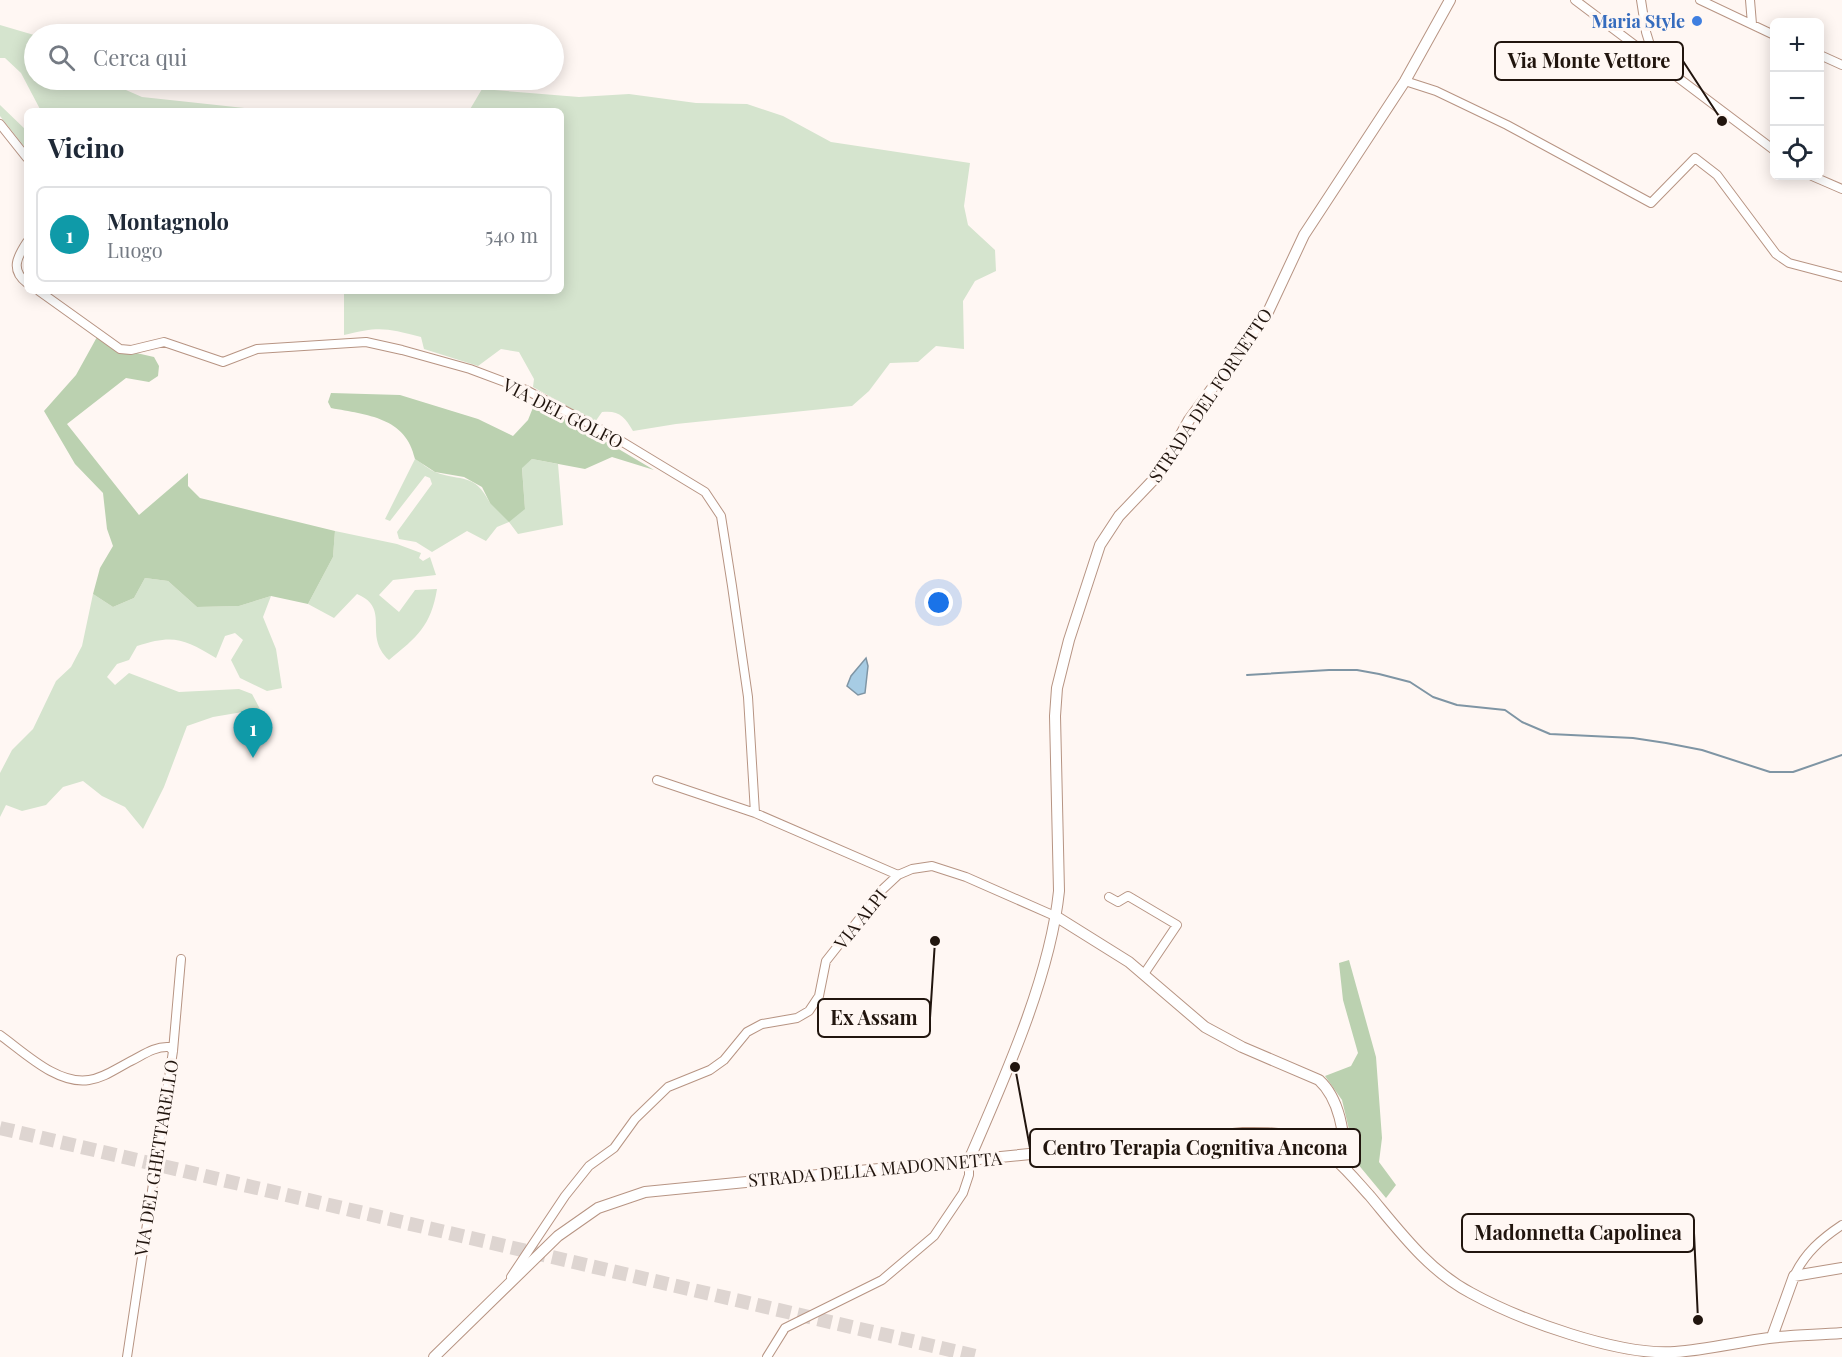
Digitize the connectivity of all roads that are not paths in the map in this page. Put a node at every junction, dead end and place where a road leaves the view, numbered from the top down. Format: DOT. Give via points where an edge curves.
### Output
graph roads {
  1 [pos="1450,0"];
  2 [pos="1575,0"];
  3 [pos="1641,0"];
  4 [pos="1700,0"];
  5 [pos="1757,0"];
  6 [pos="1750,3"];
  7 [pos="1752,24"];
  8 [pos="1770,33"];
  9 [pos="1824,57"];
  10 [pos="1654,59"];
  11 [pos="1842,64"];
  12 [pos="1405,81"];
  13 [pos="0,124"];
  14 [pos="1770,147"];
  15 [pos="24,154"];
  16 [pos="1821,180"];
  17 [pos="1842,189"];
  18 [pos="24,246"];
  19 [pos="1842,277"];
  20 [pos="24,281"];
  21 [pos="43,294"];
  22 [pos="657,780"];
  23 [pos="755,813"];
  24 [pos="898,875"];
  25 [pos="1109,897"];
  26 [pos="1057,917"];
  27 [pos="181,959"];
  28 [pos="1144,974"];
  29 [pos="0,1035"];
  30 [pos="173,1051"];
  31 [pos="969,1160"];
  32 [pos="1347,1168"];
  33 [pos="1842,1225"];
  34 [pos="1842,1268"];
  35 [pos="1794,1276"];
  36 [pos="507,1282"];
  37 [pos="1842,1334"];
  38 [pos="1772,1338"];
  39 [pos="127,1357"];
  40 [pos="434,1357"];
  41 [pos="767,1357"];
  1 -- 12 [label="street, STRADA DEL FORNETTO"];
  2 -- 10 [label="street"];
  3 -- 10 [label="street"];
  4 -- 7 [label="street"];
  5 -- 6 [label="street"];
  6 -- 7 [label="street"];
  7 -- 8 [label="street"];
  9 -- 11 [label="street"];
  10 -- 14 [label="street"];
  12 -- 19 [label="street" via="1507,125 1651,203 1695,158 1717,175 1776,254 1789,263"];
  12 -- 26 [label="street, STRADA DEL FORNETTO" via="1304,235 1268,312 1189,420 1159,474 1119,516 1101,545 1069,640 1058,688"];
  13 -- 15 [label="street"];
  16 -- 17 [label="street"];
  18 -- 20 [label="street" via="16,267"];
  21 -- 23 [label="street, VIA DEL GOLFO" via="120,349 164,342 223,362 257,349 366,342 470,369 526,390 705,492 721,516 732,586 748,697"];
  22 -- 23 [label="street"];
  23 -- 24 [label="street"];
  24 -- 26 [label="street, VIA ALPI" via="932,866"];
  24 -- 36 [label="street, VIA ALPI" via="826,961 819,996 809,1011 747,1032 724,1060 710,1070 668,1088 635,1119 614,1148 589,1166"];
  25 -- 28 [label="street" via="1118,902 1128,896 1176,925"];
  26 -- 28 [label="street, VIA ALPI"];
  26 -- 31 [label="street, STRADA DEL FORNETTO" via="1037,988"];
  27 -- 30 [label="street, VIA DEL GHETTARELLO"];
  28 -- 32 [label="street, VIA ALPI" via="1205,1027 1299,1070 1327,1088 1337,1112"];
  29 -- 30 [label="street" via="52,1071 87,1081 156,1049 169,1047"];
  30 -- 39 [label="street, VIA DEL GHETTARELLO"];
  31 -- 32 [label="street, STRADA DELLA MADONNETTA" via="1274,1133 1301,1138"];
  31 -- 36 [label="street, STRADA DELLA MADONNETTA" via="645,1192 598,1208 577,1221"];
  31 -- 41 [label="street" via="963,1192 934,1236 882,1281 784,1328"];
  32 -- 38 [label="street, STRADA DELLA MADONNETTA" via="1431,1266 1470,1293 1514,1314 1568,1332 1649,1351 1674,1352"];
  33 -- 35 [label="street" via="1803,1259"];
  34 -- 35 [label="street"];
  35 -- 38 [label="street"];
  36 -- 40 [label="street, STRADA DELLA MADONNETTA"];
  37 -- 38 [label="street, STRADA DELLA MADONNETTA"];
}
